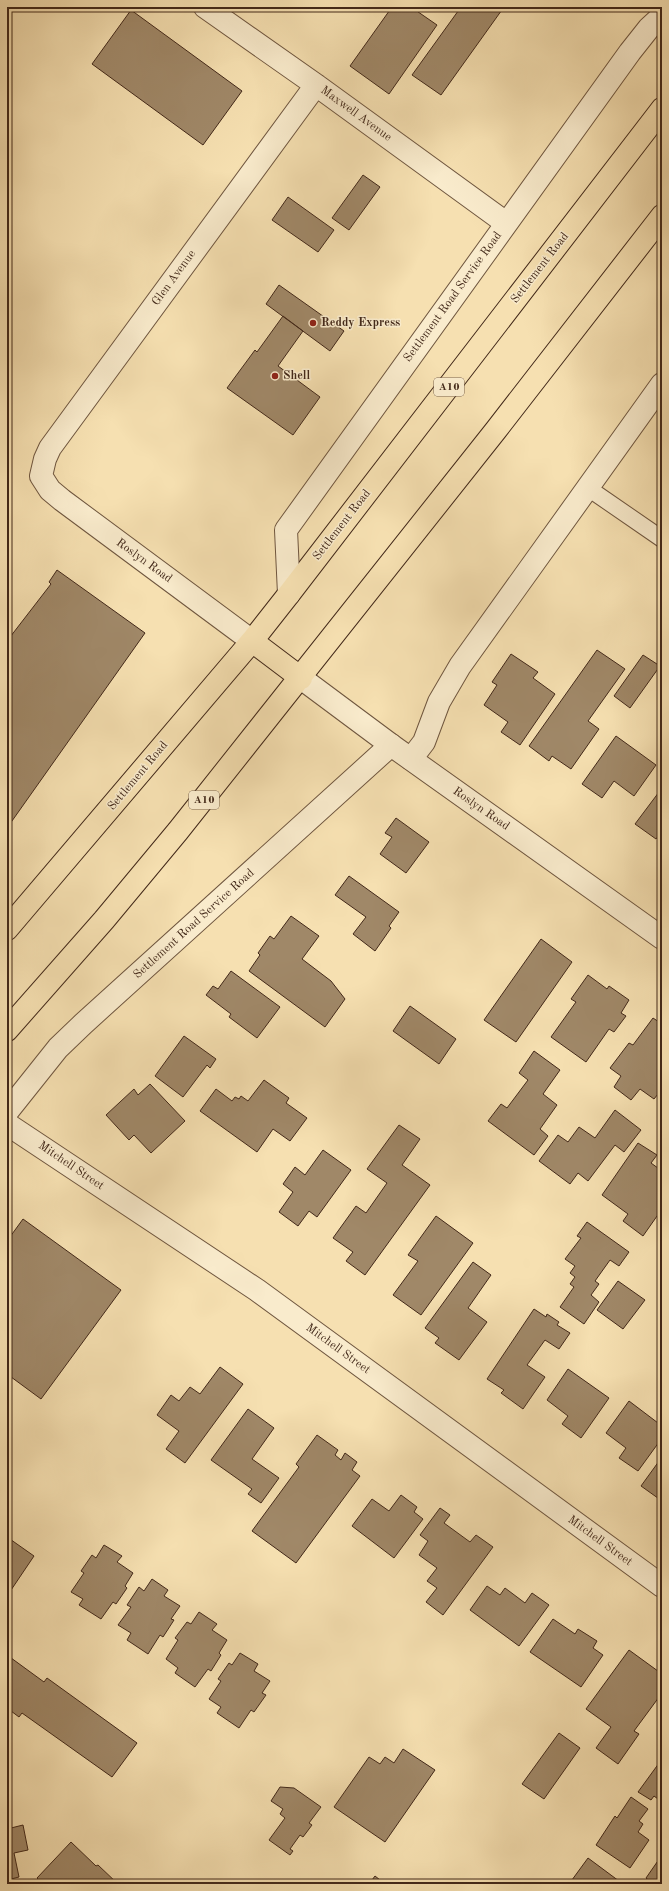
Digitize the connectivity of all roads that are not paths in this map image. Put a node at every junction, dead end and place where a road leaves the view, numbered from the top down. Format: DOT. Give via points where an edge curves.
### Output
graph roads {
  1 [pos="205,7"];
  2 [pos="662,16"];
  3 [pos="316,85"];
  4 [pos="662,109"];
  5 [pos="662,216"];
  6 [pos="506,223"];
  7 [pos="660,383"];
  8 [pos="41,476"];
  9 [pos="588,488"];
  10 [pos="662,539"];
  11 [pos="289,594"];
  12 [pos="252,641"];
  13 [pos="301,678"];
  14 [pos="391,745"];
  15 [pos="411,759"];
  16 [pos="7,929"];
  17 [pos="662,938"];
  18 [pos="7,1030"];
  19 [pos="7,1112"];
  20 [pos="7,1124"];
  21 [pos="662,1586"];
  1 -- 3 [label="street, Maxwell Avenue"];
  2 -- 6 [label="street, Settlement Road Service Road" via="630,52"];
  3 -- 6 [label="street, Maxwell Avenue"];
  3 -- 8 [label="street, Glen Avenue" via="50,448"];
  4 -- 11 [label="highway, Settlement Road / A10"];
  5 -- 13 [label="highway, A10"];
  6 -- 11 [label="street, Settlement Road Service Road" via="286,530"];
  7 -- 9 [label="street"];
  8 -- 12 [label="street, Roslyn Road" via="50,490 62,500"];
  9 -- 10 [label="lane"];
  9 -- 15 [label="street" via="460,666 439,702 424,742"];
  11 -- 12 [label="highway, Settlement Road / A10"];
  12 -- 13 [label="highway"];
  12 -- 16 [label="highway, Settlement Road / A10"];
  13 -- 14 [label="street, Roslyn Road"];
  13 -- 18 [label="highway, A10" via="104,920"];
  14 -- 15 [label="street, Roslyn Road"];
  14 -- 19 [label="street, Settlement Road Service Road" via="73,1034 39,1070"];
  15 -- 17 [label="street, Roslyn Road"];
  20 -- 21 [label="street, Mitchell Street" via="257,1290"];
}
